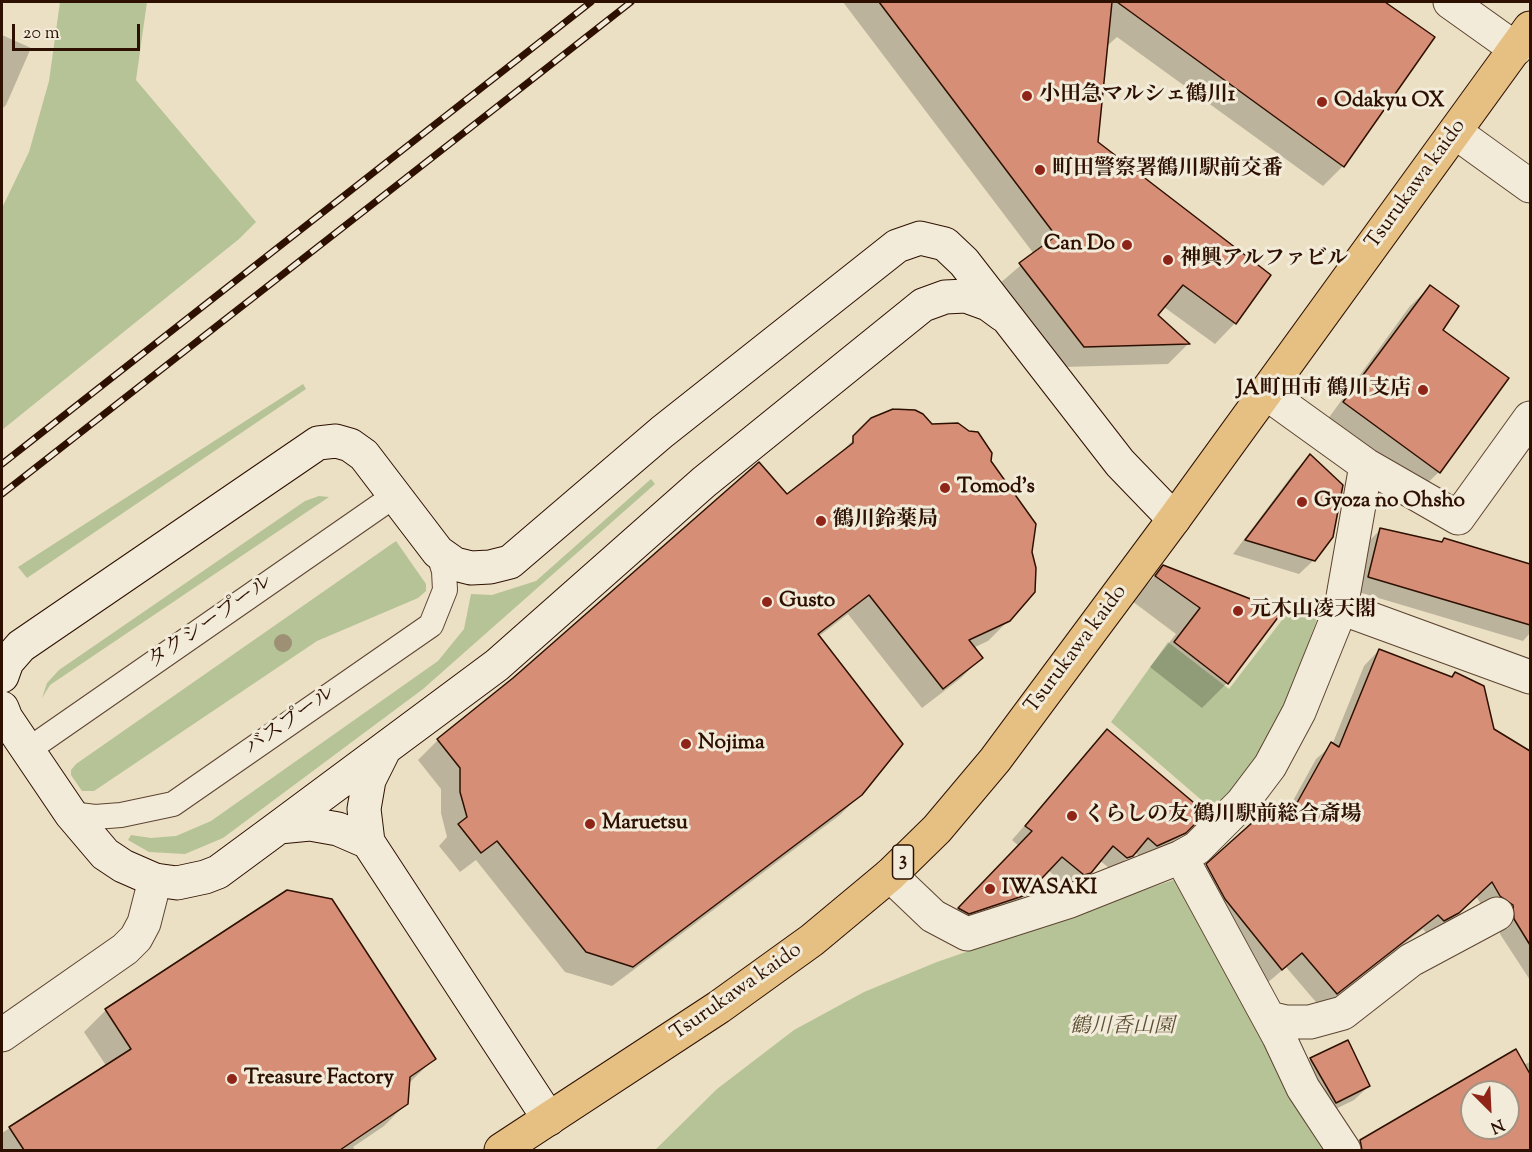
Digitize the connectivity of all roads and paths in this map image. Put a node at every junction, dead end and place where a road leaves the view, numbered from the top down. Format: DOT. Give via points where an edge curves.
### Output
graph roads {
  1 [pos="1450,2"];
  2 [pos="1523,38"];
  3 [pos="1455,132"];
  4 [pos="1530,186"];
  5 [pos="1012,322"];
  6 [pos="1266,393"];
  7 [pos="1530,418"];
  8 [pos="1366,465"];
  9 [pos="394,496"];
  10 [pos="1174,519"];
  11 [pos="438,552"];
  12 [pos="1341,608"];
  13 [pos="2,676"];
  14 [pos="1530,678"];
  15 [pos="2,708"];
  16 [pos="28,750"];
  17 [pos="383,752"];
  18 [pos="71,814"];
  19 [pos="279,827"];
  20 [pos="368,842"];
  21 [pos="1181,857"];
  22 [pos="890,875"];
  23 [pos="155,880"];
  24 [pos="1497,914"];
  25 [pos="1269,1018"];
  26 [pos="2,1035"];
  27 [pos="549,1119"];
  28 [pos="501,1150"];
  29 [pos="1344,1150"];
  1 -- 2 [label="street"];
  2 -- 3 [label="main road, Tsurukawa kaido / 3"];
  3 -- 4 [label="street"];
  3 -- 6 [label="main road, Tsurukawa kaido / 3"];
  5 -- 10 [label="street" via="1120,463"];
  5 -- 11 [label="street" via="945,244 920,238 897,246 662,432 510,562 471,568 455,564"];
  5 -- 17 [label="street" via="988,304 966,296 923,304 704,482 497,665"];
  6 -- 8 [label="street"];
  6 -- 10 [label="main road, Tsurukawa kaido / 3"];
  7 -- 8 [label="street" via="1458,518"];
  8 -- 12 [label="street"];
  9 -- 11 [label="street"];
  9 -- 13 [label="street" via="364,455 350,445 336,441 318,443 21,646 7,662"];
  9 -- 16 [label="lane, タクシープール"];
  10 -- 22 [label="main road, Tsurukawa kaido / 3" via="995,760 937,829"];
  11 -- 18 [label="lane, バスプール" via="445,590 431,625 173,804 121,816"];
  12 -- 14 [label="street"];
  12 -- 21 [label="street" via="1299,712 1270,766 1242,803 1197,848"];
  15 -- 16 [label="street"];
  16 -- 18 [label="street"];
  17 -- 19 [label="street"];
  17 -- 20 [label="street" via="369,780 364,809"];
  18 -- 23 [label="street" via="105,854"];
  19 -- 20 [label="street" via="310,824 338,829"];
  19 -- 23 [label="street" via="218,872 177,883"];
  20 -- 27 [label="street"];
  21 -- 22 [label="street" via="1070,901 967,934 933,916"];
  21 -- 25 [label="street"];
  22 -- 27 [label="main road, Tsurukawa kaido / 3" via="812,940 720,1007"];
  23 -- 26 [label="street" via="144,923 130,943"];
  24 -- 25 [label="street" via="1411,960 1343,1013 1310,1022"];
  25 -- 29 [label="street" via="1303,1088"];
  27 -- 28 [label="main road, Tsurukawa kaido / 3"];
}
